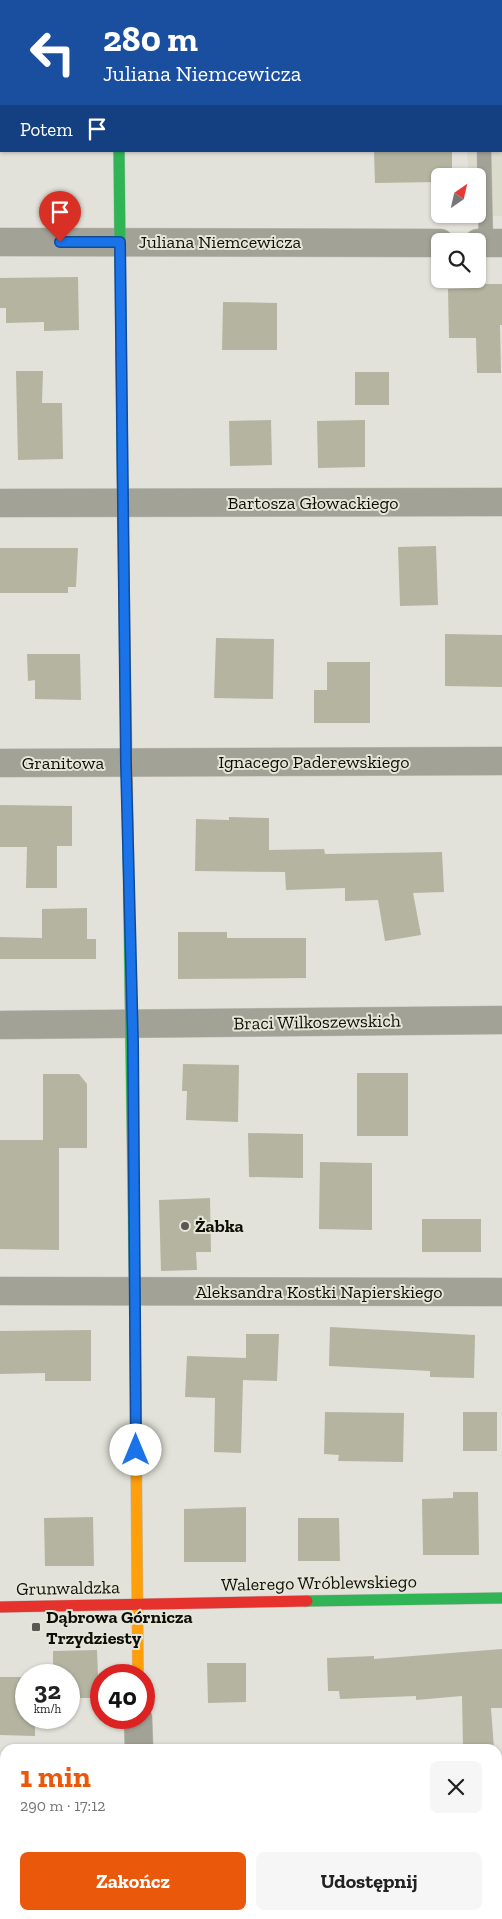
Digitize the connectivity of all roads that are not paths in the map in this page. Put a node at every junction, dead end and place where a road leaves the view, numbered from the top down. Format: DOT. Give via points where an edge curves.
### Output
graph roads {
  1 [pos="119,152"];
  2 [pos="484,152"];
  3 [pos="0,242"];
  4 [pos="120,242"];
  5 [pos="431,243"];
  6 [pos="489,243"];
  7 [pos="502,502"];
  8 [pos="0,503"];
  9 [pos="123,503"];
  10 [pos="502,761"];
  11 [pos="0,763"];
  12 [pos="126,764"];
  13 [pos="502,1020"];
  14 [pos="0,1025"];
  15 [pos="132,1025"];
  16 [pos="0,1291"];
  17 [pos="136,1291"];
  18 [pos="502,1292"];
  19 [pos="502,1598"];
  20 [pos="137,1604"];
  21 [pos="0,1607"];
  22 [pos="138,1664"];
  23 [pos="138,1729"];
  24 [pos="139,1744"];
  1 -- 4 [label="street"];
  2 -- 6 [label="lane"];
  3 -- 4 [label="street, Juliana Niemcewicza"];
  4 -- 5 [label="street, Juliana Niemcewicza"];
  4 -- 9 [label="street"];
  7 -- 9 [label="street, Bartosza Głowackiego"];
  8 -- 9 [label="street, Bartosza Głowackiego"];
  9 -- 12 [label="street"];
  10 -- 12 [label="street, Ignacego Paderewskiego"];
  11 -- 12 [label="street, Granitowa"];
  12 -- 15 [label="street"];
  13 -- 15 [label="street, Braci Wilkoszewskich"];
  14 -- 15 [label="street, Braci Wilkoszewskich"];
  15 -- 17 [label="street"];
  16 -- 17 [label="street, Aleksandra Kostki Napierskiego"];
  17 -- 18 [label="street, Aleksandra Kostki Napierskiego"];
  17 -- 20 [label="street"];
  19 -- 20 [label="street, Walerego Wróblewskiego"];
  20 -- 21 [label="street, Grunwaldzka"];
  20 -- 22 [label="street"];
  23 -- 24 [label="street"];
}
